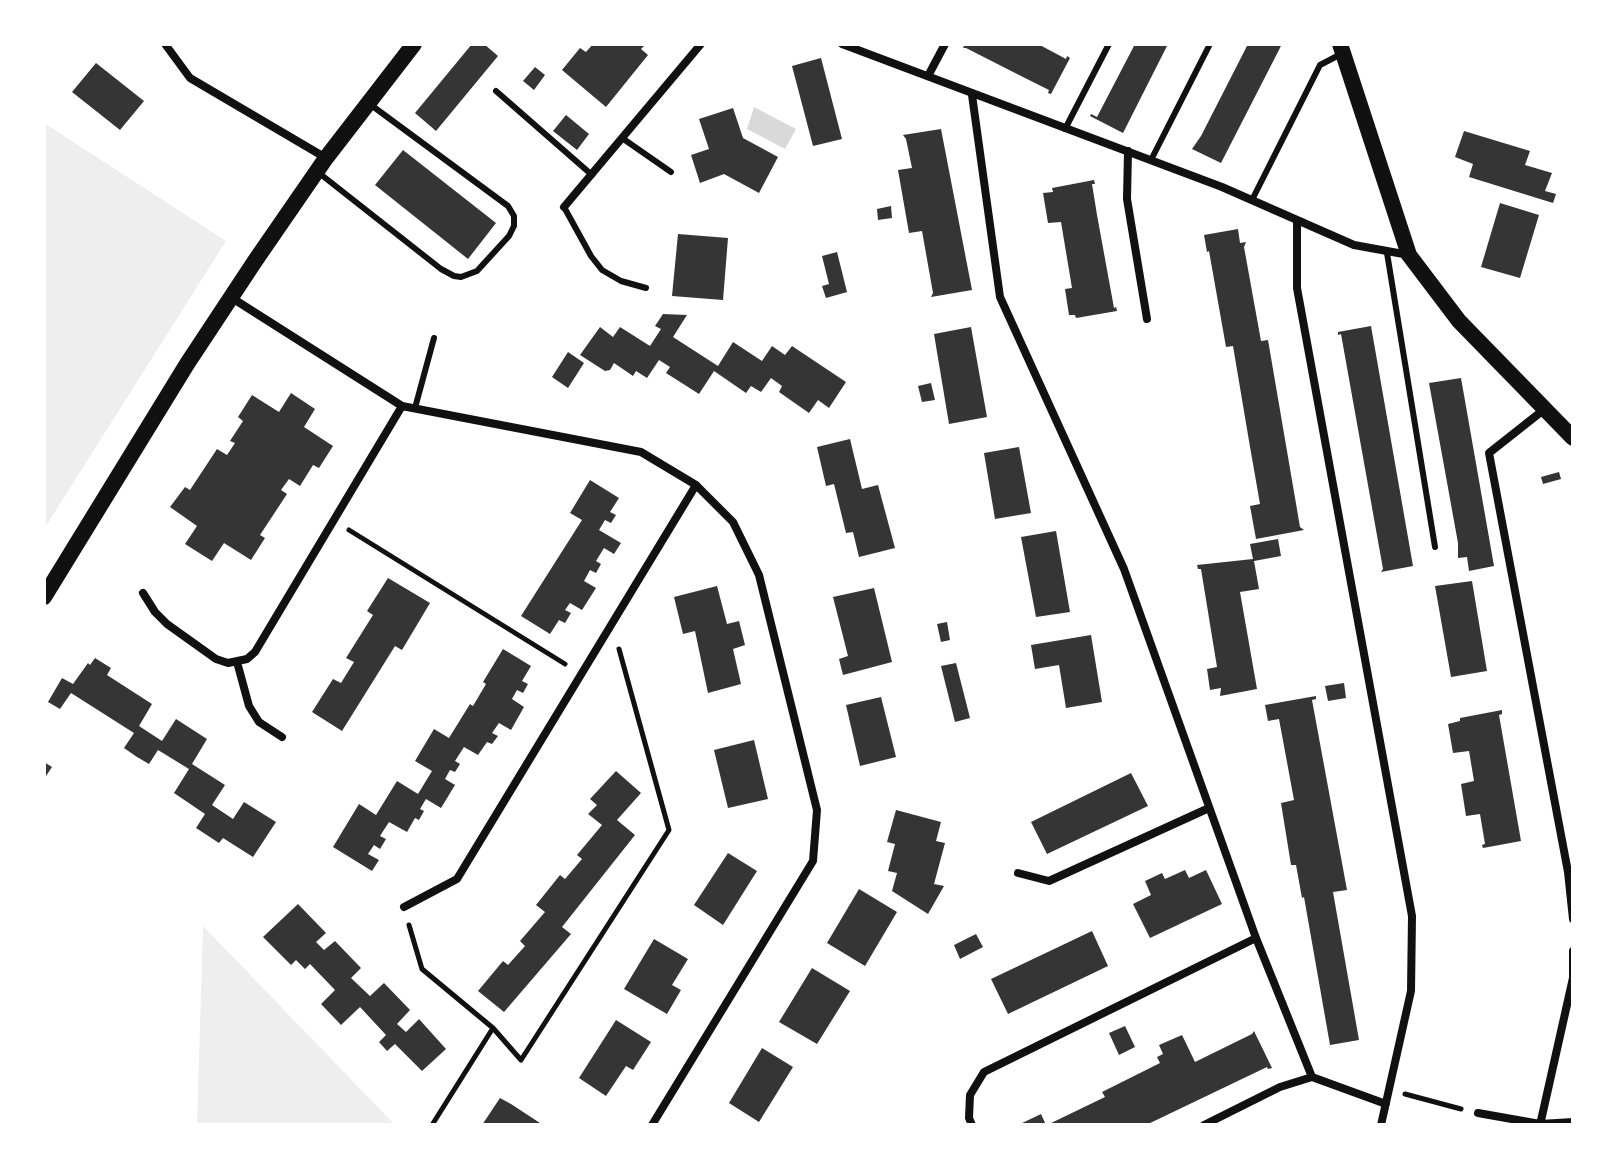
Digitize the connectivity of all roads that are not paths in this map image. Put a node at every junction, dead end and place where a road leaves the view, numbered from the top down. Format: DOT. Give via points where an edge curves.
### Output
graph roads {
  1 [pos="165,44"];
  2 [pos="414,44"];
  3 [pos="701,44"];
  4 [pos="842,44"];
  5 [pos="945,44"];
  6 [pos="1109,44"];
  7 [pos="1210,44"];
  8 [pos="1342,48"];
  9 [pos="928,76"];
  10 [pos="496,91"];
  11 [pos="972,95"];
  12 [pos="368,103"];
  13 [pos="1065,129"];
  14 [pos="622,138"];
  15 [pos="1128,151"];
  16 [pos="1151,160"];
  17 [pos="322,165"];
  18 [pos="671,172"];
  19 [pos="592,175"];
  20 [pos="1252,200"];
  21 [pos="564,207"];
  22 [pos="1297,220"];
  23 [pos="1387,253"];
  24 [pos="1409,255"];
  25 [pos="646,288"];
  26 [pos="232,298"];
  27 [pos="1147,319"];
  28 [pos="434,338"];
  29 [pos="402,406"];
  30 [pos="415,408"];
  31 [pos="1547,408"];
  32 [pos="1573,438"];
  33 [pos="696,485"];
  34 [pos="1435,547"];
  35 [pos="143,593"];
  36 [pos="44,597"];
  37 [pos="237,662"];
  38 [pos="282,737"];
  39 [pos="1209,808"];
  40 [pos="1018,873"];
  41 [pos="404,907"];
  42 [pos="1573,919"];
  43 [pos="1256,938"];
  44 [pos="1573,951"];
  45 [pos="1312,1077"];
  46 [pos="1386,1104"];
  47 [pos="1478,1113"];
  48 [pos="1573,1122"];
  49 [pos="652,1125"];
  50 [pos="972,1125"];
  51 [pos="1204,1125"];
  52 [pos="1381,1125"];
  53 [pos="1540,1125"];
  1 -- 17 [label="street" via="190,78"];
  2 -- 12 [label="main road"];
  3 -- 14 [label="street"];
  4 -- 9 [label="street"];
  5 -- 9 [label="street"];
  6 -- 13 [label="lane"];
  7 -- 16 [label="lane"];
  8 -- 20 [label="lane" via="1320,65"];
  8 -- 24 [label="main road"];
  9 -- 11 [label="street"];
  10 -- 19 [label="lane"];
  11 -- 13 [label="street"];
  11 -- 39 [label="street" via="1000,297 1124,569"];
  12 -- 17 [label="main road"];
  12 -- 17 [label="lane" via="508,206 514,216 509,236 477,271 454,276"];
  13 -- 15 [label="street"];
  14 -- 18 [label="lane"];
  14 -- 19 [label="street"];
  15 -- 16 [label="street"];
  15 -- 27 [label="street" via="1127,199"];
  16 -- 20 [label="street"];
  17 -- 26 [label="main road"];
  19 -- 21 [label="street"];
  20 -- 22 [label="street"];
  21 -- 25 [label="lane" via="602,270"];
  22 -- 23 [label="street"];
  22 -- 46 [label="street" via="1297,288 1412,916 1411,991"];
  23 -- 24 [label="street"];
  23 -- 34 [label="lane"];
  24 -- 31 [label="main road" via="1459,321"];
  26 -- 29 [label="street"];
  26 -- 36 [label="main road"];
  28 -- 30 [label="lane"];
  29 -- 30 [label="street"];
  29 -- 37 [label="street" via="255,652"];
  30 -- 33 [label="street" via="641,452"];
  31 -- 32 [label="main road"];
  31 -- 42 [label="street" via="1489,453"];
  33 -- 41 [label="street" via="457,879"];
  33 -- 49 [label="street" via="733,522 759,575 817,810 813,861"];
  35 -- 37 [label="street" via="167,624 216,659"];
  37 -- 38 [label="street" via="249,706 259,722"];
  39 -- 40 [label="street" via="1049,881"];
  39 -- 43 [label="street"];
  43 -- 45 [label="street"];
  43 -- 50 [label="street" via="984,1072 970,1095"];
  44 -- 53 [label="street" via="1573,978"];
  45 -- 46 [label="street"];
  45 -- 51 [label="street"];
  46 -- 52 [label="street"];
  47 -- 53 [label="street"];
  48 -- 53 [label="street"];
}
